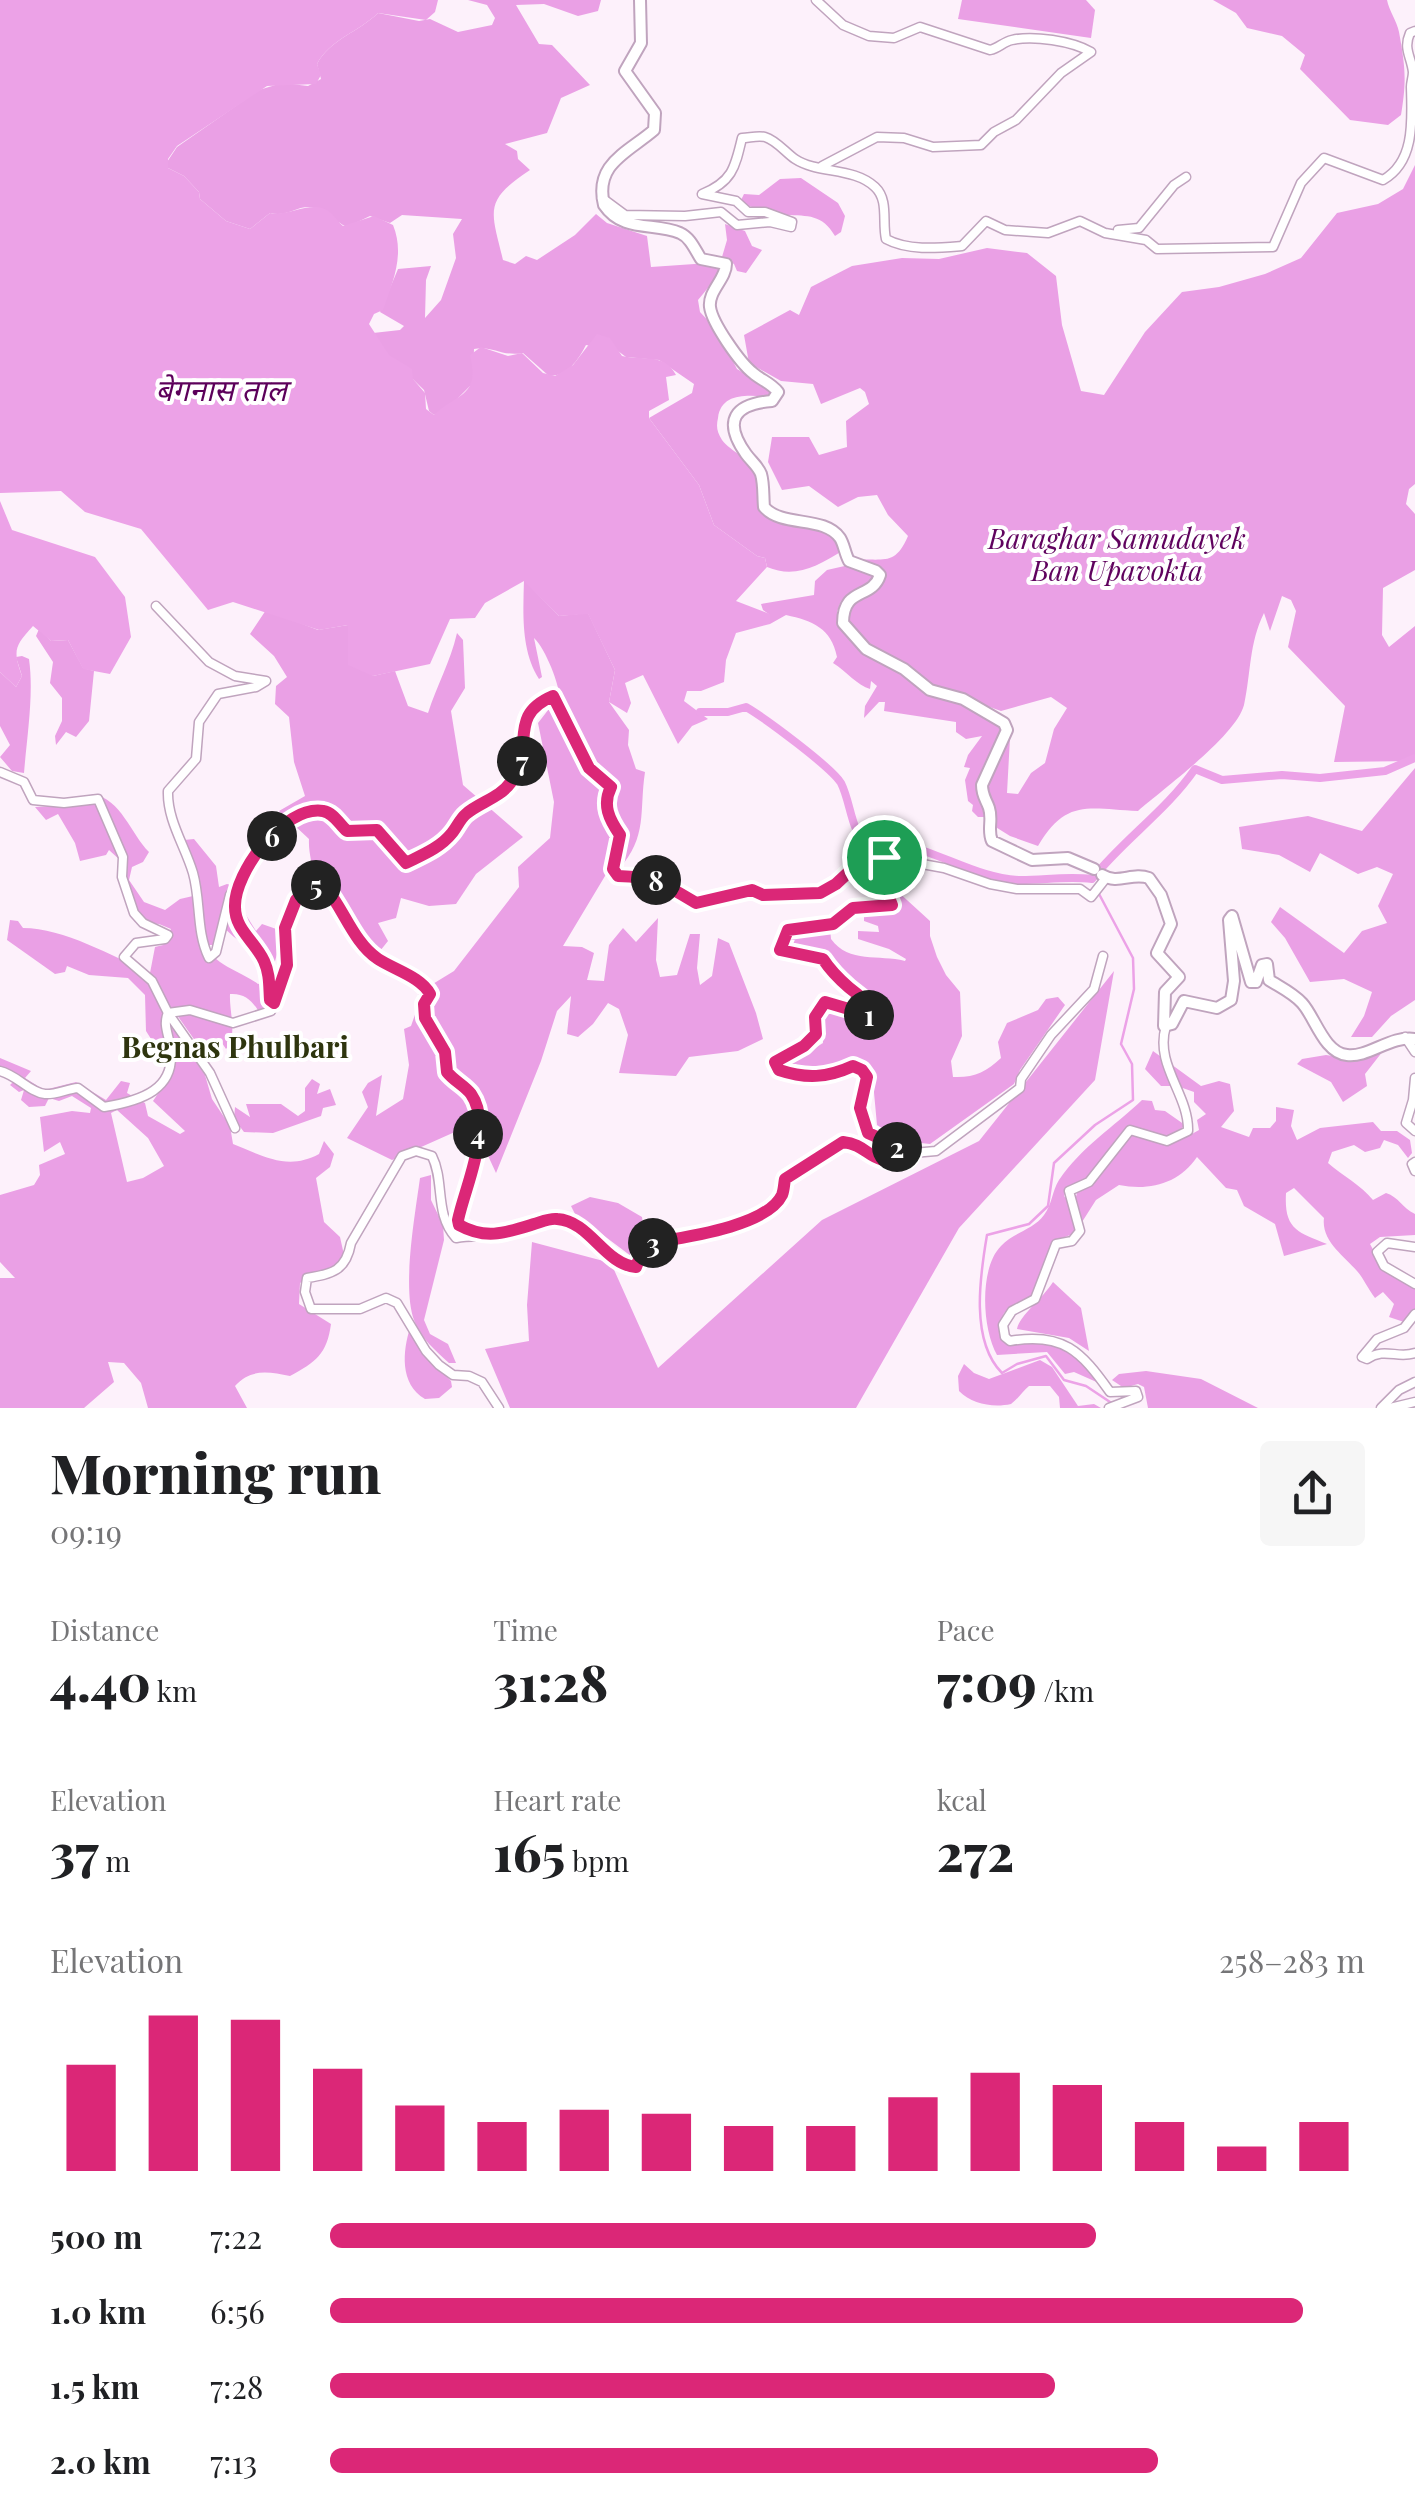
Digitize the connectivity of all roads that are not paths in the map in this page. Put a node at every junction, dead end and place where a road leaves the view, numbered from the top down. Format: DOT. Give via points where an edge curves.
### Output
graph roads {
  1 [pos="640,0"];
  2 [pos="816,0"];
  3 [pos="1415,31"];
  4 [pos="822,166"];
  5 [pos="1186,177"];
  6 [pos="602,198"];
  7 [pos="1098,229"];
  8 [pos="156,606"];
  9 [pos="0,772"];
  10 [pos="884,857"];
  11 [pos="1101,874"];
  12 [pos="236,885"];
  13 [pos="1103,956"];
  14 [pos="274,1003"];
  15 [pos="168,1014"];
  16 [pos="1166,1026"];
  17 [pos="1410,1038"];
  18 [pos="1415,1052"];
  19 [pos="0,1071"];
  20 [pos="1415,1078"];
  21 [pos="235,1128"];
  22 [pos="1415,1131"];
  23 [pos="913,1153"];
  24 [pos="1415,1162"];
  25 [pos="1415,1171"];
  26 [pos="475,1234"];
  27 [pos="1415,1247"];
  28 [pos="1415,1284"];
  29 [pos="1415,1314"];
  30 [pos="1415,1353"];
  31 [pos="1415,1382"];
  32 [pos="1415,1402"];
  33 [pos="499,1408"];
  34 [pos="1109,1408"];
  35 [pos="1380,1408"];
  36 [pos="1390,1408"];
  1 -- 6 [label="main road" via="641,43 625,71 655,113 654,130 610,164"];
  2 -- 4 [label="street" via="869,36 894,38 920,27 990,50 1026,39 1091,52 981,145 932,147 877,137"];
  3 -- 7 [label="street" via="1406,43 1413,128 1395,174 1382,180 1324,158 1301,183 1273,247 1157,250 1146,240"];
  4 -- 6 [label="street" via="796,160 769,138 742,138 734,171 702,194 792,222 792,228 737,224 721,212 625,215"];
  4 -- 7 [label="street" via="875,187 884,202 886,239 894,244 962,246 986,221 1021,232 1048,233 1080,221"];
  5 -- 7 [label="street" via="1139,228"];
  6 -- 11 [label="main road" via="608,212 624,222 679,232 702,258 726,264 711,310 737,357 778,392 772,400 745,404 735,424 736,438 761,475 764,508 831,530 848,561 880,575 875,586 851,596 843,624 866,649 930,690 1004,722 1007,730 982,785 992,841 1032,860 1068,858"];
  8 -- 12 [label="street" via="209,662 235,676 266,681 218,694 198,722 196,759 168,791 194,875 209,958"];
  9 -- 15 [label="street" via="24,782 34,800 98,799 123,857 134,912 168,935 136,944 124,956 152,980"];
  10 -- 11 [label="street" via="1017,889 1080,888 1090,897"];
  10 -- 12 [label="street" via="862,850 851,870 820,893 752,890 696,903 665,882 618,876 613,869 620,835 607,816 611,787 589,768 553,696 538,702 523,722 522,761 511,783 466,814 435,848 406,863 377,830 347,831 335,816 314,812 290,817"];
  10 -- 23 [label="street" via="880,874 892,905 853,908 833,924 788,930 780,950 823,959 859,998 880,1010 876,1017 825,1002 815,1017 816,1034 775,1062 779,1070 809,1078 853,1066 862,1070 867,1077 860,1108 868,1133"];
  11 -- 16 [label="main road" via="1149,878 1170,918 1156,953 1178,977 1165,992"];
  12 -- 14 [label="street" via="238,926 264,961"];
  13 -- 23 [label="street" via="1094,990 1051,1035 1020,1088 936,1151"];
  14 -- 15 [label="street" via="269,1012 233,1023 190,1010"];
  14 -- 26 [label="street" via="296,900 312,884 326,888 367,949 430,994 425,1018 441,1041 447,1072 476,1103 476,1156 458,1220"];
  15 -- 19 [label="street" via="172,1056 163,1082 156,1092 124,1104 104,1108 78,1088 39,1093"];
  15 -- 21 [label="street" via="210,1072"];
  16 -- 17 [label="main road" via="1184,1001 1217,1008 1231,1000 1232,916 1251,982 1267,964 1270,980 1303,1004 1341,1054"];
  16 -- 34 [label="street" via="1167,1068 1188,1132 1168,1141 1130,1130 1089,1182 1070,1191 1080,1230 1072,1241 1056,1244 1035,1299 1012,1311 1003,1325 1010,1341 1043,1338 1083,1356 1110,1392 1136,1392"];
  17 -- 18 [label="street"];
  20 -- 22 [label="street" via="1406,1120"];
  23 -- 26 [label="street" via="908,1160 881,1161 843,1142 785,1179 770,1209 726,1229 645,1244 636,1267 622,1266 572,1223 555,1218 494,1236"];
  24 -- 25 [label="street"];
  26 -- 33 [label="street" via="456,1238 450,1232 438,1168 432,1156 416,1151 391,1171 349,1256 334,1273 307,1278 305,1292 311,1309 360,1308 386,1298 396,1303 426,1351 453,1375 482,1382"];
  27 -- 28 [label="street" via="1387,1243 1377,1252 1384,1266"];
  29 -- 30 [label="street" via="1362,1356"];
  31 -- 35 [label="street"];
  32 -- 36 [label="street"];
}
